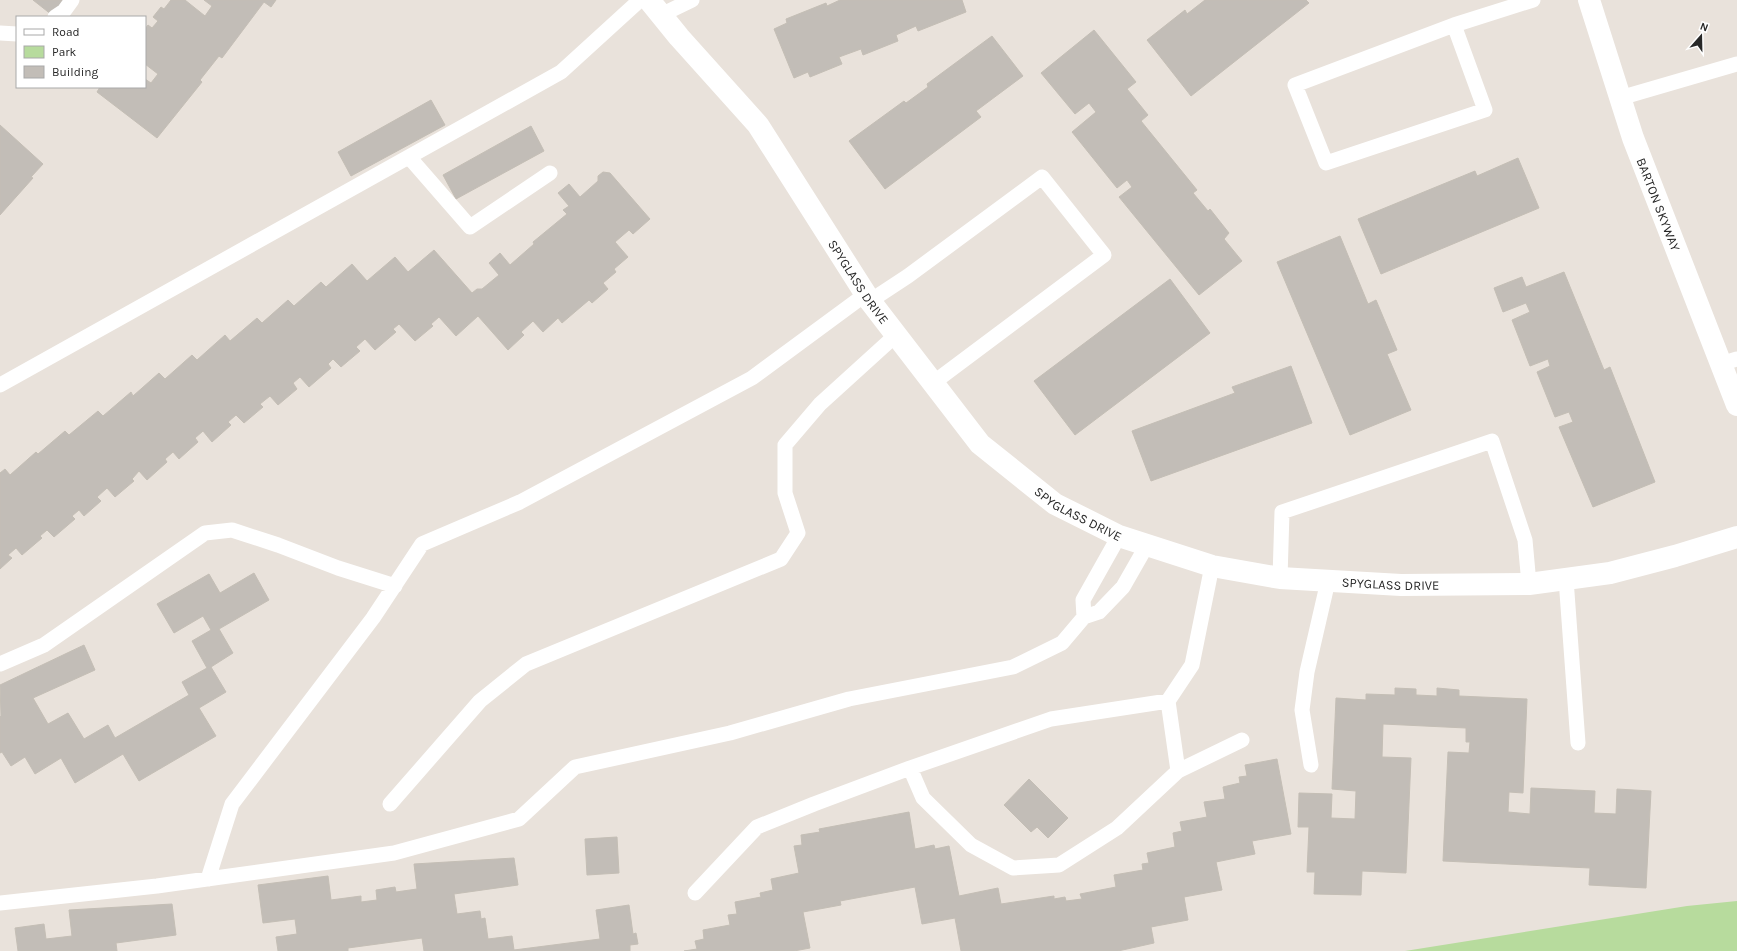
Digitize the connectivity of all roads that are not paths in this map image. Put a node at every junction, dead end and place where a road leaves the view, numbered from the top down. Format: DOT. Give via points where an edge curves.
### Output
graph roads {
  1 [pos="72,0"];
  2 [pos="640,0"];
  3 [pos="692,0"];
  4 [pos="1532,0"];
  5 [pos="1589,0"];
  6 [pos="655,7"];
  7 [pos="56,16"];
  8 [pos="1454,25"];
  9 [pos="0,33"];
  10 [pos="16,34"];
  11 [pos="1737,64"];
  12 [pos="1620,98"];
  13 [pos="409,157"];
  14 [pos="550,173"];
  15 [pos="868,298"];
  16 [pos="896,335"];
  17 [pos="1729,361"];
  18 [pos="933,383"];
  19 [pos="0,385"];
  20 [pos="1737,405"];
  21 [pos="1119,536"];
  22 [pos="1737,537"];
  23 [pos="1147,545"];
  24 [pos="1212,566"];
  25 [pos="1280,578"];
  26 [pos="1566,579"];
  27 [pos="1328,581"];
  28 [pos="1529,584"];
  29 [pos="395,586"];
  30 [pos="1084,617"];
  31 [pos="0,664"];
  32 [pos="1168,701"];
  33 [pos="1242,740"];
  34 [pos="1578,743"];
  35 [pos="1311,765"];
  36 [pos="910,768"];
  37 [pos="1178,771"];
  38 [pos="390,804"];
  39 [pos="208,879"];
  40 [pos="694,893"];
  41 [pos="0,903"];
  1 -- 7 [label="lane"];
  2 -- 13 [label="lane" via="561,72"];
  3 -- 6 [label="lane"];
  4 -- 8 [label="lane"];
  5 -- 12 [label="street, BARTON SKYWAY"];
  6 -- 15 [label="street, SPYGLASS DRIVE" via="758,125"];
  8 -- 8 [label="lane" via="1295,84 1326,163 1485,110"];
  9 -- 10 [label="lane"];
  11 -- 12 [label="lane"];
  12 -- 17 [label="street, BARTON SKYWAY" via="1633,138"];
  13 -- 14 [label="lane" via="470,227"];
  13 -- 19 [label="lane"];
  15 -- 16 [label="street, SPYGLASS DRIVE"];
  15 -- 18 [label="lane" via="908,276 1042,177 1104,255"];
  15 -- 29 [label="lane" via="752,378 520,502 422,544"];
  16 -- 18 [label="street, SPYGLASS DRIVE"];
  16 -- 38 [label="lane" via="820,404 785,445 785,493 798,532 780,559 526,664 480,701"];
  17 -- 20 [label="street, BARTON SKYWAY"];
  18 -- 21 [label="street, SPYGLASS DRIVE" via="980,444 1055,504"];
  21 -- 23 [label="street, SPYGLASS DRIVE"];
  21 -- 30 [label="lane" via="1083,600"];
  22 -- 26 [label="street, SPYGLASS DRIVE" via="1610,573"];
  23 -- 24 [label="street, SPYGLASS DRIVE"];
  23 -- 30 [label="lane" via="1123,587 1099,612"];
  24 -- 25 [label="street, SPYGLASS DRIVE"];
  24 -- 32 [label="lane" via="1192,665"];
  25 -- 27 [label="street, SPYGLASS DRIVE"];
  25 -- 28 [label="lane" via="1282,512 1492,441 1525,540"];
  26 -- 28 [label="street, SPYGLASS DRIVE"];
  26 -- 34 [label="lane"];
  27 -- 28 [label="street, SPYGLASS DRIVE" via="1401,585"];
  27 -- 35 [label="lane" via="1307,672 1302,710"];
  29 -- 31 [label="lane" via="232,530 205,533 44,645"];
  29 -- 39 [label="lane" via="232,804"];
  30 -- 39 [label="lane" via="1062,643 1013,667 849,699 730,733 575,767 519,819 394,853"];
  32 -- 36 [label="lane" via="1051,719"];
  32 -- 37 [label="lane"];
  33 -- 37 [label="lane"];
  36 -- 37 [label="lane" via="922,798 971,845 1013,868 1059,865 1118,828"];
  36 -- 40 [label="lane" via="758,828"];
  39 -- 41 [label="lane"];
}
